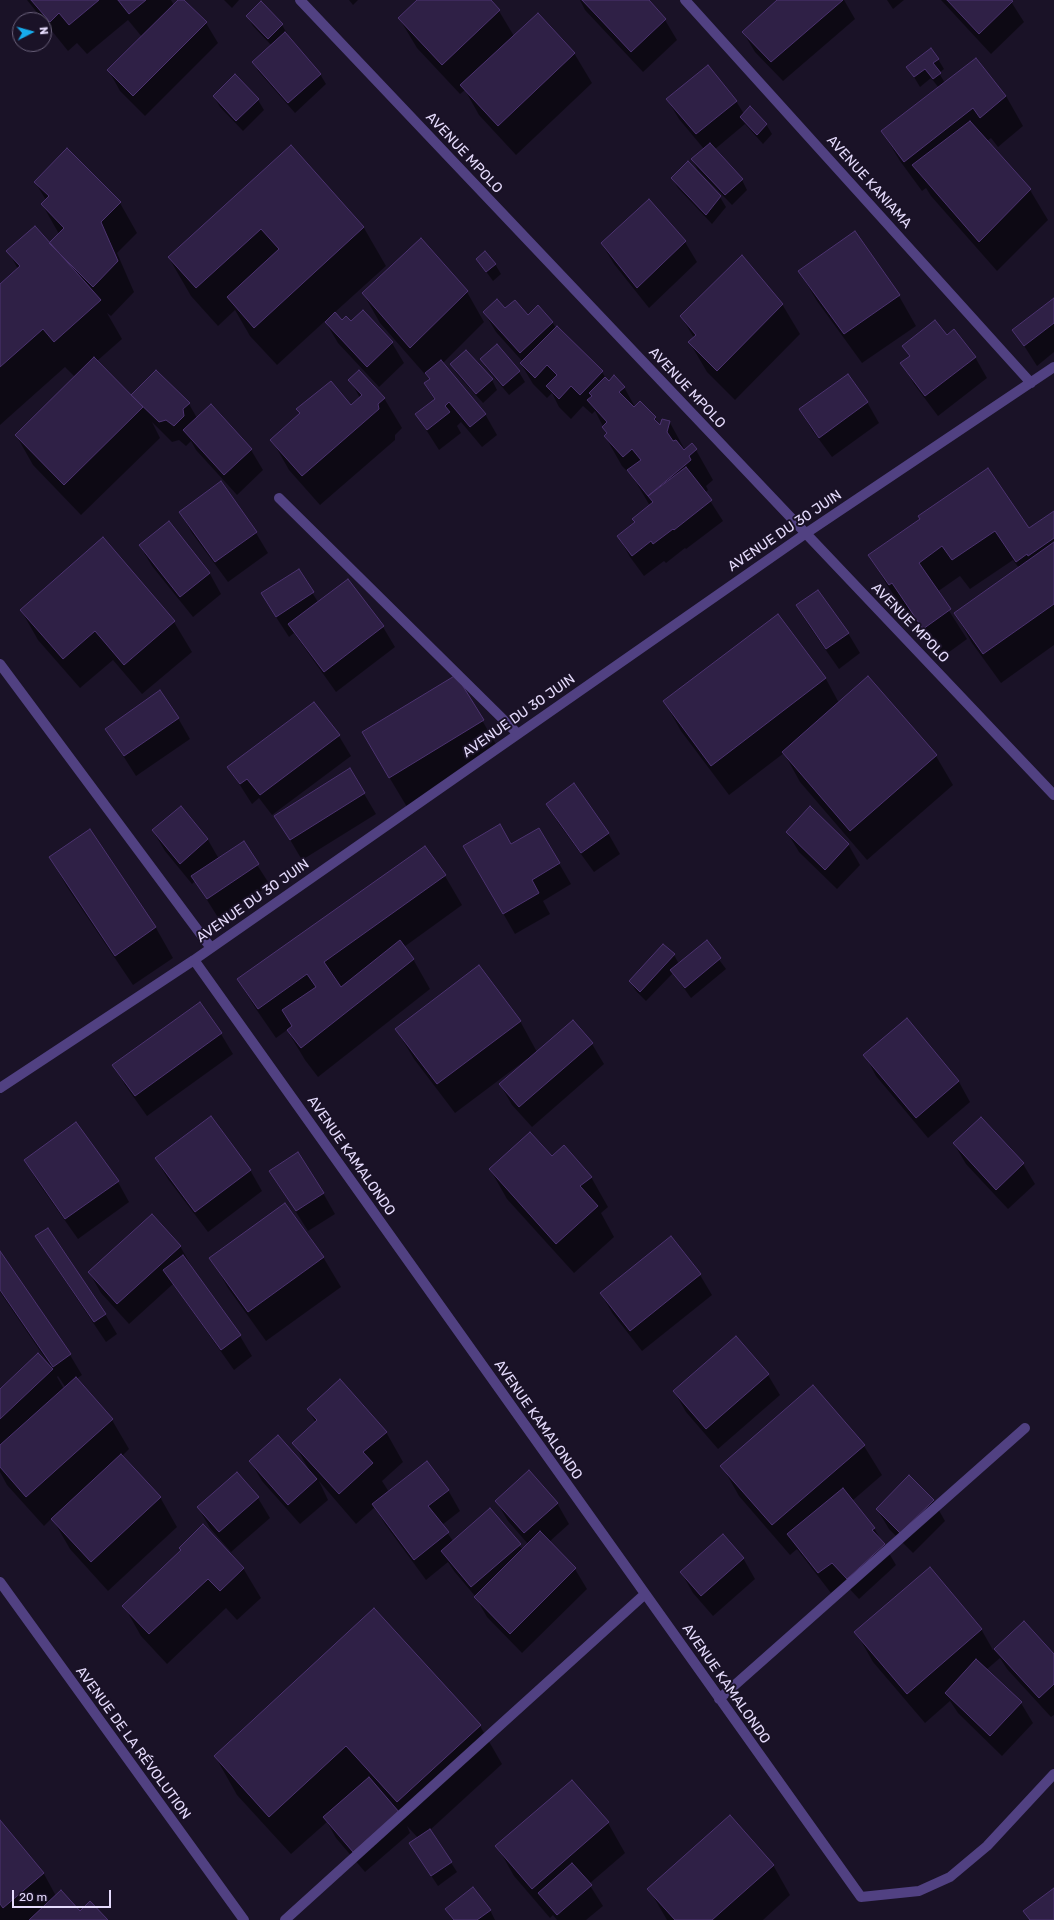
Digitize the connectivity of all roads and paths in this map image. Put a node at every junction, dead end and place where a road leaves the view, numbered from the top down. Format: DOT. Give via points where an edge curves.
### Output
graph roads {
  1 [pos="300,0"];
  2 [pos="685,0"];
  3 [pos="1054,367"];
  4 [pos="1031,383"];
  5 [pos="279,498"];
  6 [pos="805,534"];
  7 [pos="0,664"];
  8 [pos="518,734"];
  9 [pos="1054,795"];
  10 [pos="211,948"];
  11 [pos="194,960"];
  12 [pos="0,1088"];
  13 [pos="1024,1428"];
  14 [pos="0,1582"];
  15 [pos="645,1594"];
  16 [pos="719,1699"];
  17 [pos="1054,1774"];
  18 [pos="244,1920"];
  19 [pos="285,1920"];
  1 -- 6 [label="street, AVENUE MPOLO"];
  2 -- 4 [label="street, AVENUE KANIAMA"];
  3 -- 4 [label="street, AVENUE DU 30 JUIN"];
  4 -- 6 [label="street, AVENUE DU 30 JUIN"];
  5 -- 8 [label="street"];
  6 -- 8 [label="street, AVENUE DU 30 JUIN"];
  6 -- 9 [label="street, AVENUE MPOLO"];
  7 -- 10 [label="street"];
  8 -- 10 [label="street, AVENUE DU 30 JUIN"];
  10 -- 11 [label="street, AVENUE DU 30 JUIN"];
  11 -- 12 [label="street, AVENUE DU 30 JUIN"];
  11 -- 15 [label="street, AVENUE KAMALONDO"];
  13 -- 16 [label="street"];
  14 -- 18 [label="street, AVENUE DE LA RÉVOLUTION"];
  15 -- 16 [label="street, AVENUE KAMALONDO"];
  15 -- 19 [label="street"];
  16 -- 17 [label="street, AVENUE KAMALONDO" via="861,1896 919,1891 950,1877 987,1846"];
}
